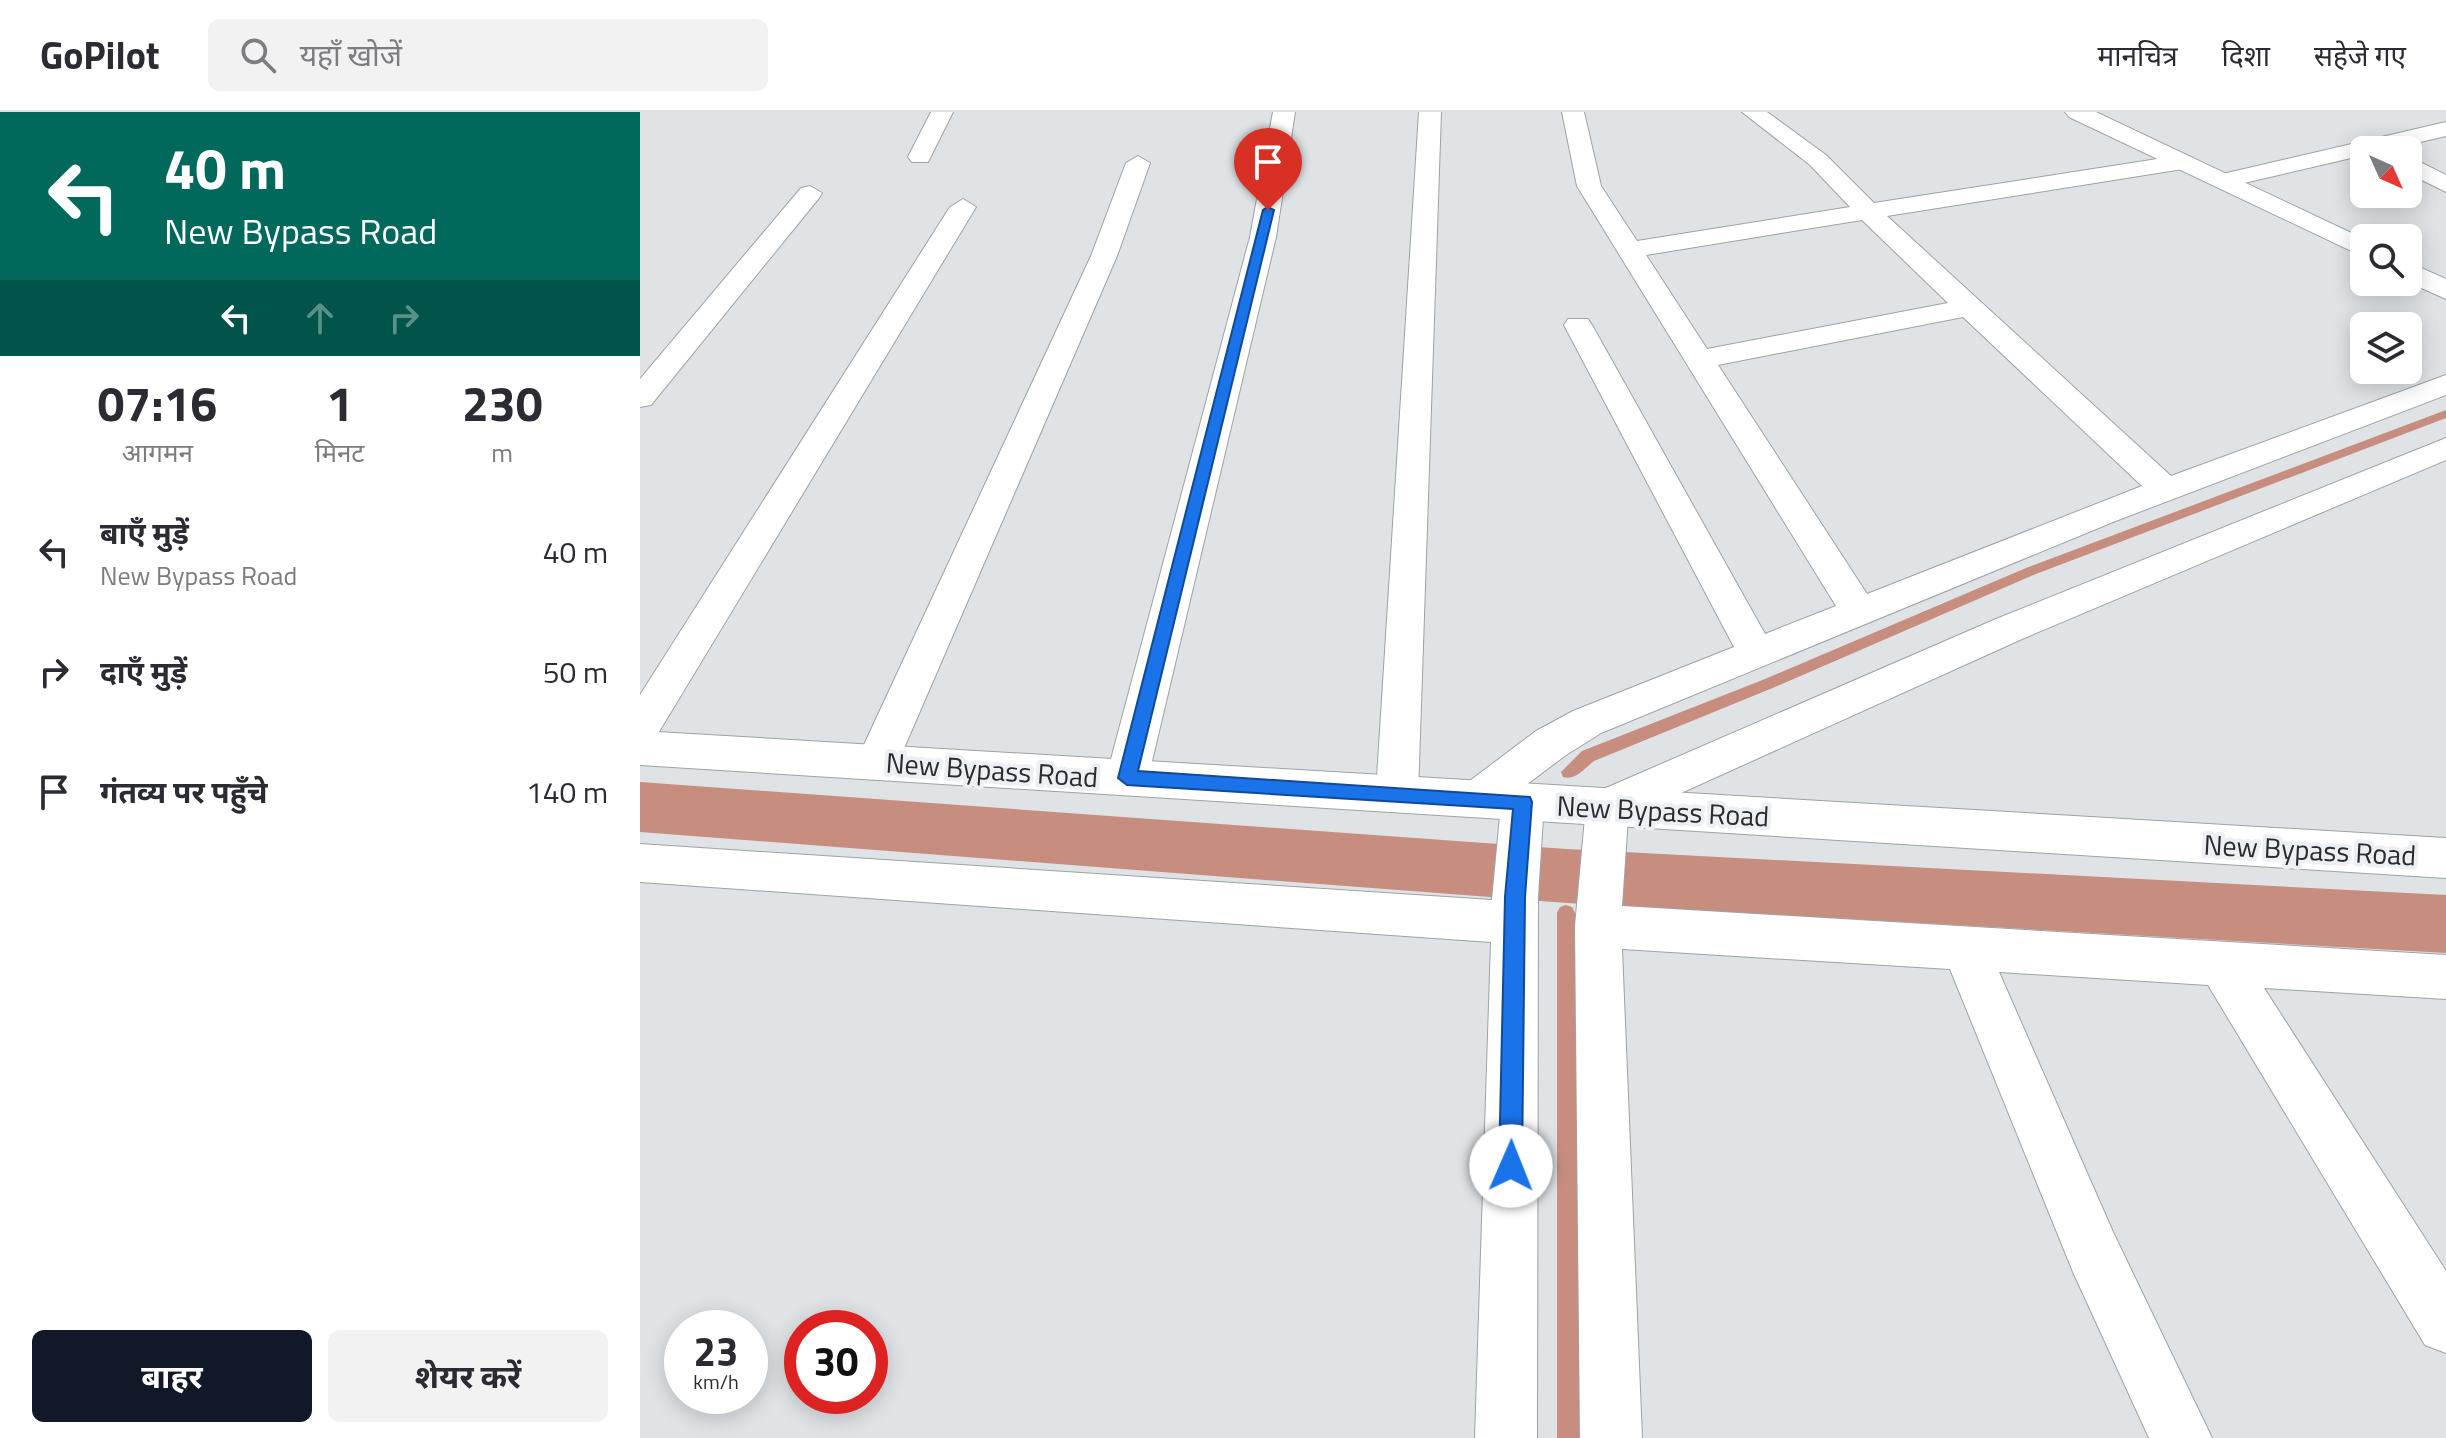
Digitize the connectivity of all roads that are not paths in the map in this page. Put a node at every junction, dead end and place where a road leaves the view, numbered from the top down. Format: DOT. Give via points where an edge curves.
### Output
graph roads {
  1 [pos="942,112"];
  2 [pos="1284,112"];
  3 [pos="1430,112"];
  4 [pos="1573,112"];
  5 [pos="1753,112"];
  6 [pos="2077,112"];
  7 [pos="2446,129"];
  8 [pos="2420,136"];
  9 [pos="2350,153"];
  10 [pos="920,157"];
  11 [pos="2183,162"];
  12 [pos="1138,163"];
  13 [pos="2422,171"];
  14 [pos="2223,181"];
  15 [pos="2446,185"];
  16 [pos="810,193"];
  17 [pos="963,207"];
  18 [pos="1867,210"];
  19 [pos="2350,242"];
  20 [pos="1628,250"];
  21 [pos="2422,278"];
  22 [pos="2446,290"];
  23 [pos="1969,307"];
  24 [pos="1578,325"];
  25 [pos="1697,360"];
  26 [pos="2446,384"];
  27 [pos="640,398"];
  28 [pos="2446,448"];
  29 [pos="2166,490"];
  30 [pos="1859,612"];
  31 [pos="1757,654"];
  32 [pos="640,729"];
  33 [pos="640,748"];
  34 [pos="877,762"];
  35 [pos="1127,778"];
  36 [pos="1397,794"];
  37 [pos="1478,799"];
  38 [pos="1523,802"];
  39 [pos="1607,807"];
  40 [pos="2446,858"];
  41 [pos="640,863"];
  42 [pos="1516,892"];
  43 [pos="1600,895"];
  44 [pos="1965,947"];
  45 [pos="2222,965"];
  46 [pos="2446,977"];
  47 [pos="2446,1324"];
  48 [pos="1506,1438"];
  49 [pos="1611,1438"];
  50 [pos="2181,1438"];
  1 -- 10 [label="street"];
  2 -- 35 [label="street" via="1263,237"];
  3 -- 36 [label="street"];
  4 -- 20 [label="street" via="1589,186"];
  5 -- 18 [label="street" via="1818,160"];
  6 -- 11 [label="main road"];
  7 -- 8 [label="street"];
  9 -- 14 [label="street"];
  11 -- 14 [label="main road"];
  11 -- 18 [label="street"];
  12 -- 34 [label="street" via="1104,256"];
  13 -- 15 [label="street"];
  14 -- 19 [label="main road"];
  16 -- 27 [label="street"];
  17 -- 32 [label="street"];
  18 -- 20 [label="street"];
  18 -- 23 [label="street"];
  20 -- 25 [label="street"];
  21 -- 22 [label="main road"];
  23 -- 25 [label="street"];
  23 -- 29 [label="street"];
  24 -- 31 [label="street"];
  25 -- 30 [label="street"];
  26 -- 29 [label="street"];
  28 -- 39 [label="street" via="2009,629"];
  29 -- 30 [label="street"];
  30 -- 31 [label="street"];
  31 -- 37 [label="street" via="1587,722"];
  33 -- 34 [label="main road, New Bypass Road"];
  34 -- 35 [label="main road, New Bypass Road"];
  35 -- 36 [label="main road, New Bypass Road"];
  36 -- 37 [label="main road, New Bypass Road"];
  37 -- 38 [label="main road, New Bypass Road"];
  38 -- 39 [label="main road, New Bypass Road"];
  38 -- 42 [label="street"];
  39 -- 40 [label="main road, New Bypass Road"];
  39 -- 43 [label="street"];
  41 -- 42 [label="street"];
  42 -- 48 [label="street"];
  43 -- 44 [label="street"];
  43 -- 49 [label="street"];
  44 -- 45 [label="street"];
  44 -- 50 [label="street" via="2093,1252"];
  45 -- 46 [label="street"];
  45 -- 47 [label="street"];
}
